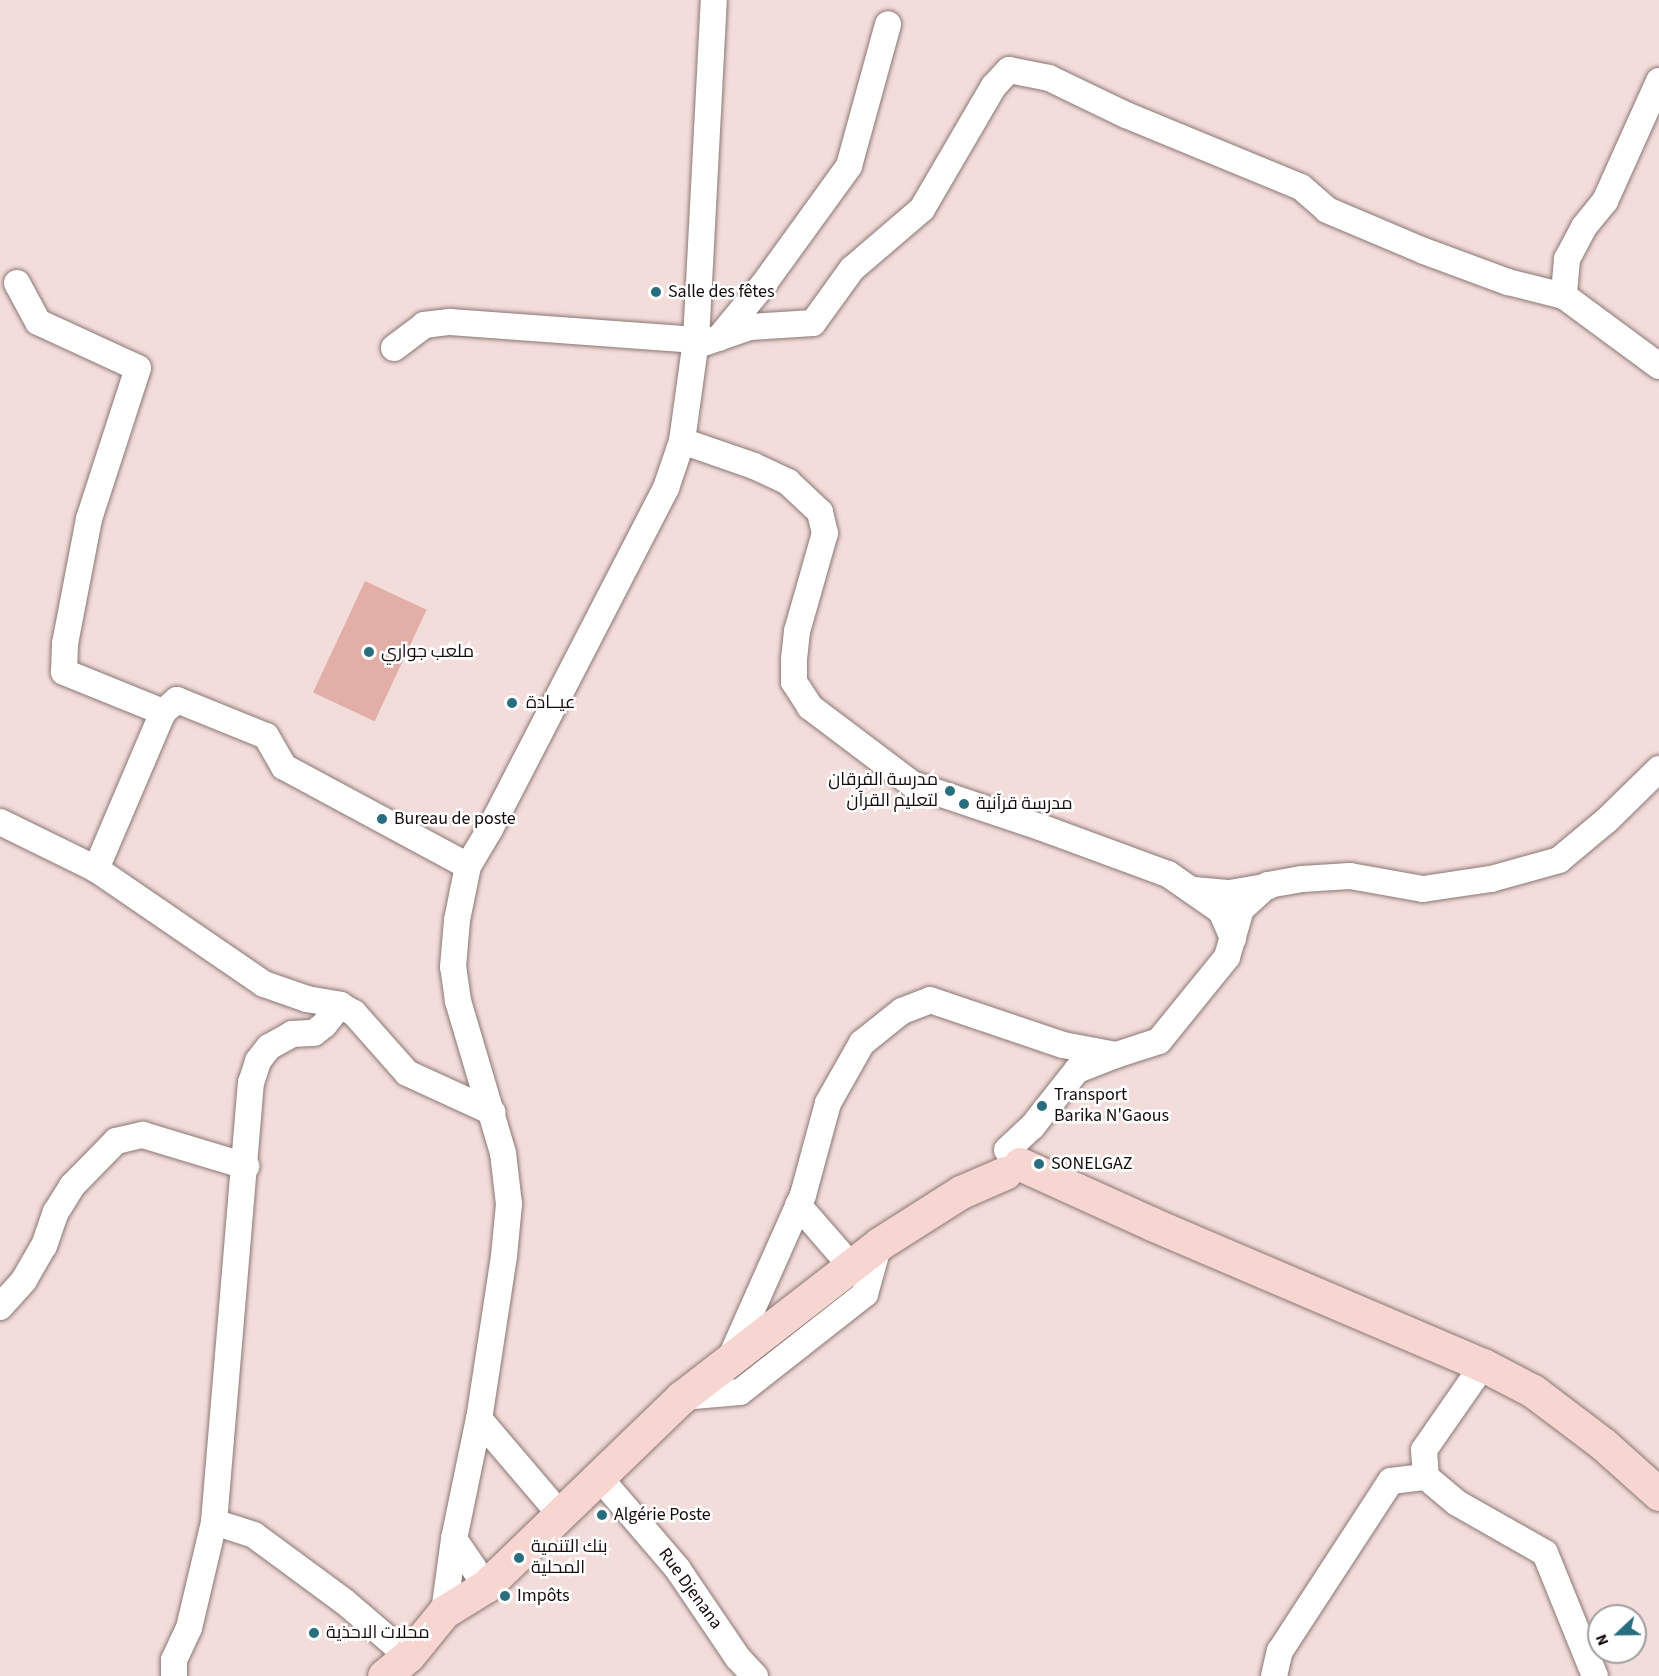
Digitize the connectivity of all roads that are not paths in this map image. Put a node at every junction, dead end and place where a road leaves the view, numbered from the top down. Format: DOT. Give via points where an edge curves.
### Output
graph roads {
  1 [pos="714,0"];
  2 [pos="888,24"];
  3 [pos="1659,81"];
  4 [pos="17,283"];
  5 [pos="1564,296"];
  6 [pos="703,341"];
  7 [pos="394,348"];
  8 [pos="1659,366"];
  9 [pos="682,441"];
  10 [pos="163,712"];
  11 [pos="1659,769"];
  12 [pos="0,822"];
  13 [pos="468,866"];
  14 [pos="96,869"];
  15 [pos="1268,885"];
  16 [pos="1194,890"];
  17 [pos="1233,938"];
  18 [pos="340,1005"];
  19 [pos="1063,1045"];
  20 [pos="1116,1055"];
  21 [pos="1077,1070"];
  22 [pos="492,1112"];
  23 [pos="1009,1160"];
  24 [pos="246,1166"];
  25 [pos="798,1205"];
  26 [pos="879,1244"];
  27 [pos="851,1266"];
  28 [pos="0,1307"];
  29 [pos="729,1362"];
  30 [pos="1484,1365"];
  31 [pos="682,1397"];
  32 [pos="479,1419"];
  33 [pos="599,1477"];
  34 [pos="1425,1477"];
  35 [pos="1659,1494"];
  36 [pos="559,1513"];
  37 [pos="214,1522"];
  38 [pos="454,1539"];
  39 [pos="486,1586"];
  40 [pos="444,1612"];
  41 [pos="396,1666"];
  42 [pos="174,1676"];
  43 [pos="755,1676"];
  44 [pos="1274,1676"];
  45 [pos="1595,1676"];
  1 -- 6 [label="street"];
  2 -- 6 [label="street" via="849,166 763,285"];
  3 -- 5 [label="street" via="1605,201 1584,226 1567,259"];
  4 -- 10 [label="street" via="38,322 138,368 89,519 65,644 64,672"];
  5 -- 6 [label="street" via="1508,282 1425,251 1327,210 1301,187 1126,115 1050,78 1009,70 994,86 922,209 852,268 813,323 750,327"];
  5 -- 8 [label="street"];
  6 -- 7 [label="street" via="450,322 424,325"];
  6 -- 9 [label="street"];
  9 -- 13 [label="street" via="666,488"];
  9 -- 16 [label="street" via="788,482 820,512 825,532 796,631 794,659 794,682 810,707 912,784 1158,870"];
  10 -- 13 [label="street" via="177,700 266,736 284,766"];
  10 -- 14 [label="street"];
  11 -- 15 [label="street" via="1559,860 1491,879 1423,888 1350,876"];
  12 -- 14 [label="street"];
  13 -- 22 [label="street" via="453,967 458,1001"];
  14 -- 18 [label="street" via="264,984 307,999"];
  15 -- 16 [label="street" via="1230,893"];
  15 -- 17 [label="street" via="1241,909"];
  16 -- 17 [label="street" via="1221,911"];
  17 -- 20 [label="street" via="1227,957 1159,1041"];
  18 -- 22 [label="street" via="368,1026 407,1073"];
  18 -- 24 [label="street" via="314,1034 282,1038 258,1061 252,1083"];
  19 -- 20 [label="street"];
  19 -- 21 [label="street"];
  19 -- 25 [label="street" via="930,1000 902,1011 862,1044 828,1103"];
  20 -- 21 [label="street"];
  21 -- 23 [label="street"];
  22 -- 32 [label="street" via="503,1153 509,1204"];
  23 -- 26 [label="main road"];
  23 -- 30 [label="main road"];
  24 -- 28 [label="street" via="143,1135 116,1142 72,1186 24,1280"];
  24 -- 37 [label="street"];
  25 -- 27 [label="street"];
  25 -- 29 [label="street"];
  26 -- 27 [label="main road"];
  26 -- 31 [label="street" via="865,1294 740,1392"];
  27 -- 29 [label="main road"];
  29 -- 31 [label="main road"];
  30 -- 34 [label="street" via="1424,1450"];
  30 -- 35 [label="main road" via="1533,1391 1603,1444"];
  31 -- 33 [label="main road"];
  32 -- 36 [label="street"];
  32 -- 38 [label="street"];
  33 -- 36 [label="main road"];
  33 -- 43 [label="street, Rue Djenana" via="677,1568 738,1658"];
  34 -- 44 [label="street" via="1391,1481 1280,1651"];
  34 -- 45 [label="street" via="1457,1503 1545,1553"];
  36 -- 39 [label="main road"];
  37 -- 41 [label="street" via="254,1535 345,1602"];
  37 -- 42 [label="street" via="189,1628 174,1660"];
  38 -- 39 [label="street"];
  38 -- 40 [label="street"];
  39 -- 40 [label="main road"];
  40 -- 41 [label="main road"];
}
